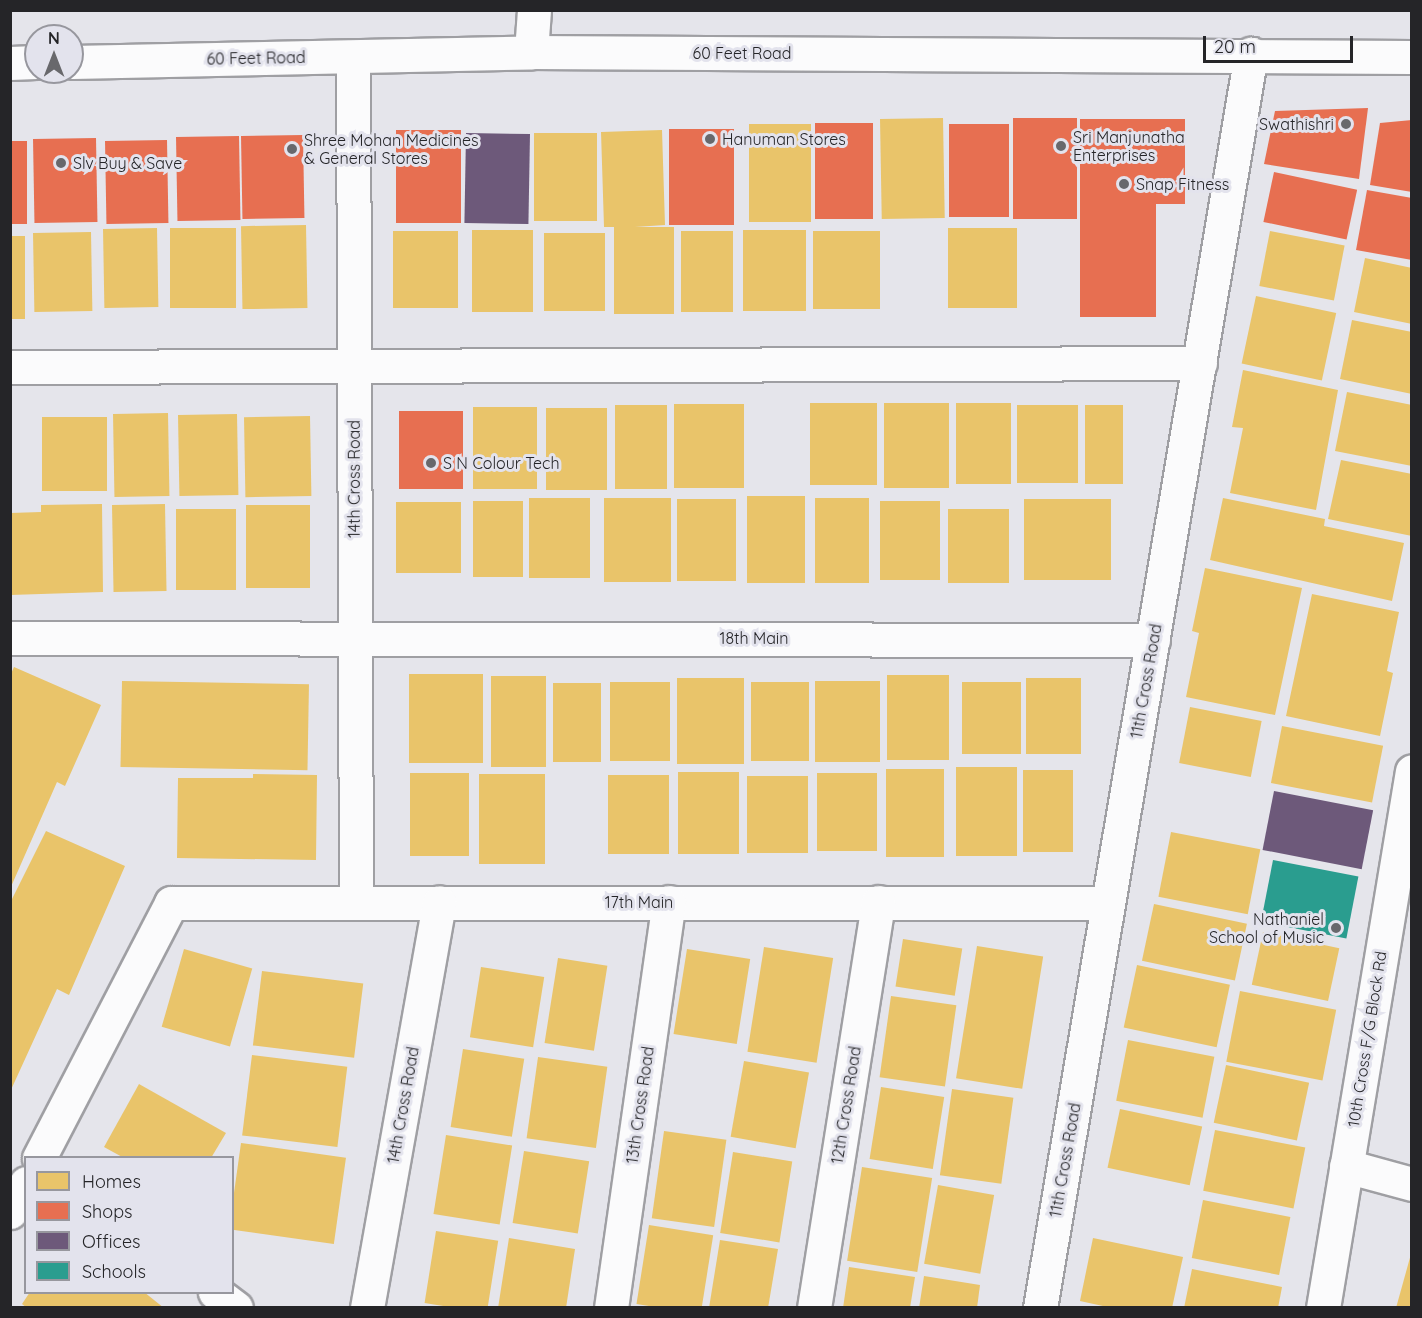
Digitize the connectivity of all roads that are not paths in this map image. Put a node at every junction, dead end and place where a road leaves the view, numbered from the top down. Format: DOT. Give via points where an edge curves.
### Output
graph roads {
  1 [pos="534,10"];
  2 [pos="531,52"];
  3 [pos="1251,54"];
  4 [pos="353,57"];
  5 [pos="1412,57"];
  6 [pos="84,62"];
  7 [pos="1200,363"];
  8 [pos="354,365"];
  9 [pos="10,367"];
  10 [pos="355,636"];
  11 [pos="10,638"];
  12 [pos="1153,640"];
  13 [pos="1412,771"];
  14 [pos="356,902"];
  15 [pos="440,902"];
  16 [pos="669,902"];
  17 [pos="878,902"];
  18 [pos="1108,903"];
  19 [pos="40,1156"];
  20 [pos="1346,1166"];
  21 [pos="1412,1184"];
  22 [pos="24,1187"];
  23 [pos="10,1212"];
  24 [pos="216,1294"];
  25 [pos="236,1308"];
  26 [pos="367,1308"];
  27 [pos="611,1308"];
  28 [pos="814,1308"];
  29 [pos="1040,1308"];
  30 [pos="1323,1308"];
  1 -- 2 [label="street"];
  2 -- 3 [label="street, 60 Feet Road"];
  2 -- 4 [label="street, 60 Feet Road"];
  3 -- 5 [label="street, 60 Feet Road"];
  3 -- 7 [label="street, 11th Cross Road"];
  4 -- 6 [label="street, 60 Feet Road"];
  4 -- 8 [label="street, 14th Cross Road"];
  7 -- 8 [label="street"];
  7 -- 12 [label="street, 11th Cross Road"];
  8 -- 9 [label="street"];
  8 -- 10 [label="street, 14th Cross Road"];
  10 -- 11 [label="street, 18th Main"];
  10 -- 12 [label="street, 18th Main"];
  10 -- 14 [label="street, 14th Cross Road"];
  12 -- 18 [label="street, 11th Cross Road"];
  13 -- 20 [label="street, 10th Cross F/G Block Rd"];
  14 -- 15 [label="street, 17th Main"];
  14 -- 19 [label="street, 17th Main" via="171,903"];
  15 -- 16 [label="street, 17th Main"];
  15 -- 26 [label="street, 14th Cross Road"];
  16 -- 17 [label="street, 17th Main"];
  16 -- 27 [label="street, 13th Cross Road"];
  17 -- 18 [label="street, 17th Main"];
  17 -- 28 [label="street, 12th Cross Road"];
  18 -- 29 [label="street, 11th Cross Road"];
  20 -- 21 [label="street"];
  20 -- 30 [label="street, 10th Cross F/G Block Rd"];
  22 -- 23 [label="street"];
  24 -- 25 [label="street"];
}
